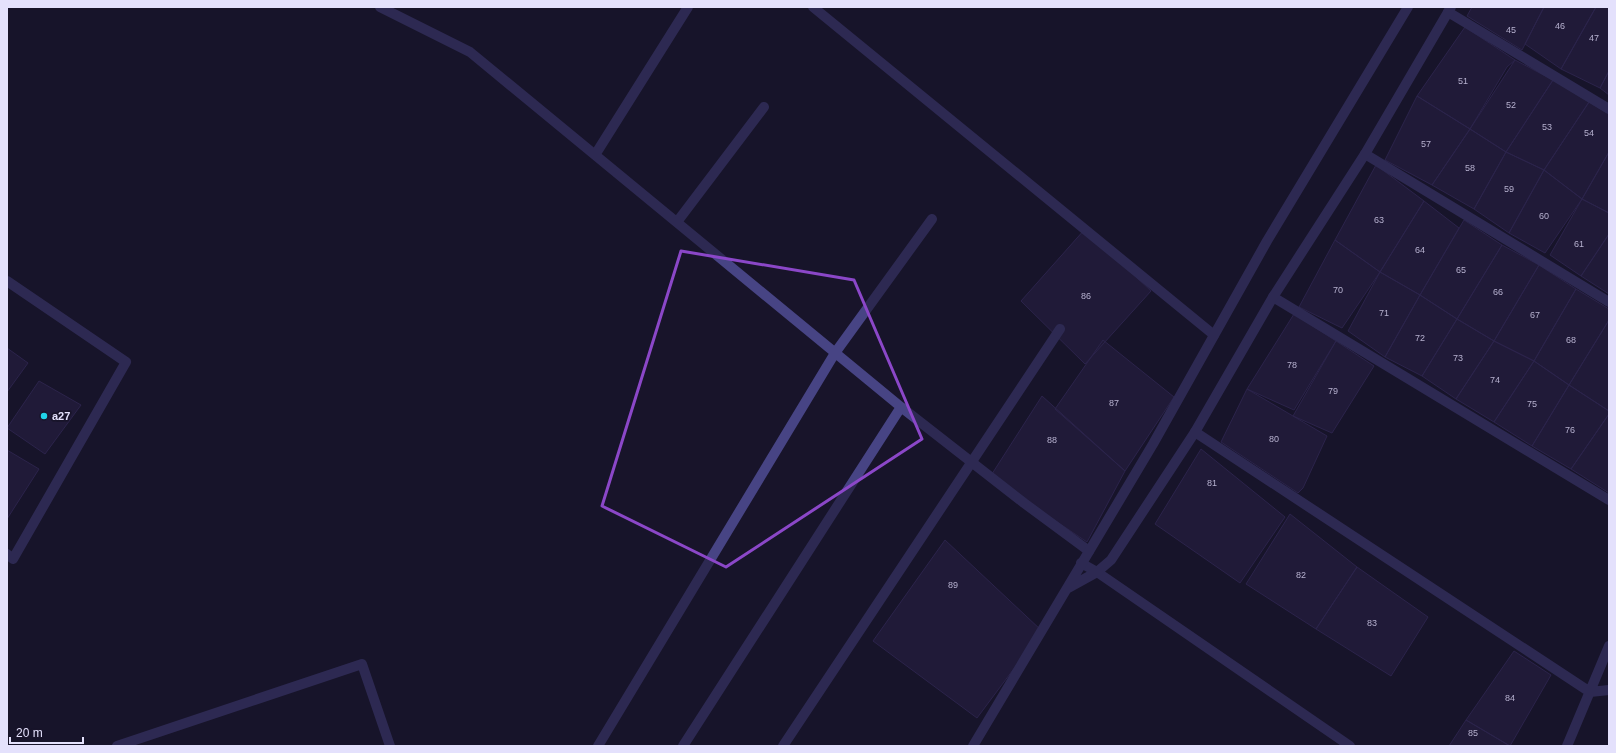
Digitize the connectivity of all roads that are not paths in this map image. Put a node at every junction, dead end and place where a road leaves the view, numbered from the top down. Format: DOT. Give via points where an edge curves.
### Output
graph roads {
  1 [pos="380,7"];
  2 [pos="688,7"];
  3 [pos="813,7"];
  4 [pos="1408,7"];
  5 [pos="1449,9"];
  6 [pos="764,107"];
  7 [pos="1609,109"];
  8 [pos="1366,154"];
  9 [pos="595,155"];
  10 [pos="932,219"];
  11 [pos="676,222"];
  12 [pos="7,281"];
  13 [pos="1273,297"];
  14 [pos="1609,302"];
  15 [pos="1060,329"];
  16 [pos="1214,335"];
  17 [pos="835,353"];
  18 [pos="901,407"];
  19 [pos="1194,432"];
  20 [pos="971,462"];
  21 [pos="1609,500"];
  22 [pos="1089,551"];
  23 [pos="7,554"];
  24 [pos="1081,563"];
  25 [pos="1097,572"];
  26 [pos="1068,588"];
  27 [pos="1609,646"];
  28 [pos="1609,690"];
  29 [pos="1590,692"];
  30 [pos="118,746"];
  31 [pos="390,746"];
  32 [pos="598,746"];
  33 [pos="683,746"];
  34 [pos="783,746"];
  35 [pos="972,746"];
  36 [pos="1350,746"];
  37 [pos="1567,746"];
  1 -- 9 [label="street" via="470,52"];
  2 -- 9 [label="street"];
  3 -- 16 [label="street"];
  4 -- 16 [label="street" via="1267,241"];
  5 -- 7 [label="street"];
  5 -- 8 [label="street"];
  6 -- 11 [label="street"];
  8 -- 13 [label="street"];
  8 -- 14 [label="street"];
  9 -- 11 [label="street"];
  10 -- 17 [label="street"];
  11 -- 17 [label="street"];
  12 -- 23 [label="street" via="126,362 13,559"];
  13 -- 19 [label="street"];
  13 -- 21 [label="street"];
  15 -- 20 [label="street"];
  16 -- 22 [label="street"];
  17 -- 18 [label="street"];
  17 -- 32 [label="street"];
  18 -- 20 [label="street"];
  18 -- 33 [label="street"];
  19 -- 25 [label="street" via="1111,560"];
  19 -- 29 [label="street"];
  20 -- 22 [label="street"];
  20 -- 34 [label="street"];
  22 -- 24 [label="street"];
  24 -- 25 [label="street"];
  24 -- 26 [label="street"];
  25 -- 26 [label="street"];
  25 -- 36 [label="street"];
  26 -- 35 [label="street"];
  27 -- 29 [label="street"];
  28 -- 29 [label="street"];
  29 -- 37 [label="street"];
  30 -- 31 [label="street" via="362,664"];
}
